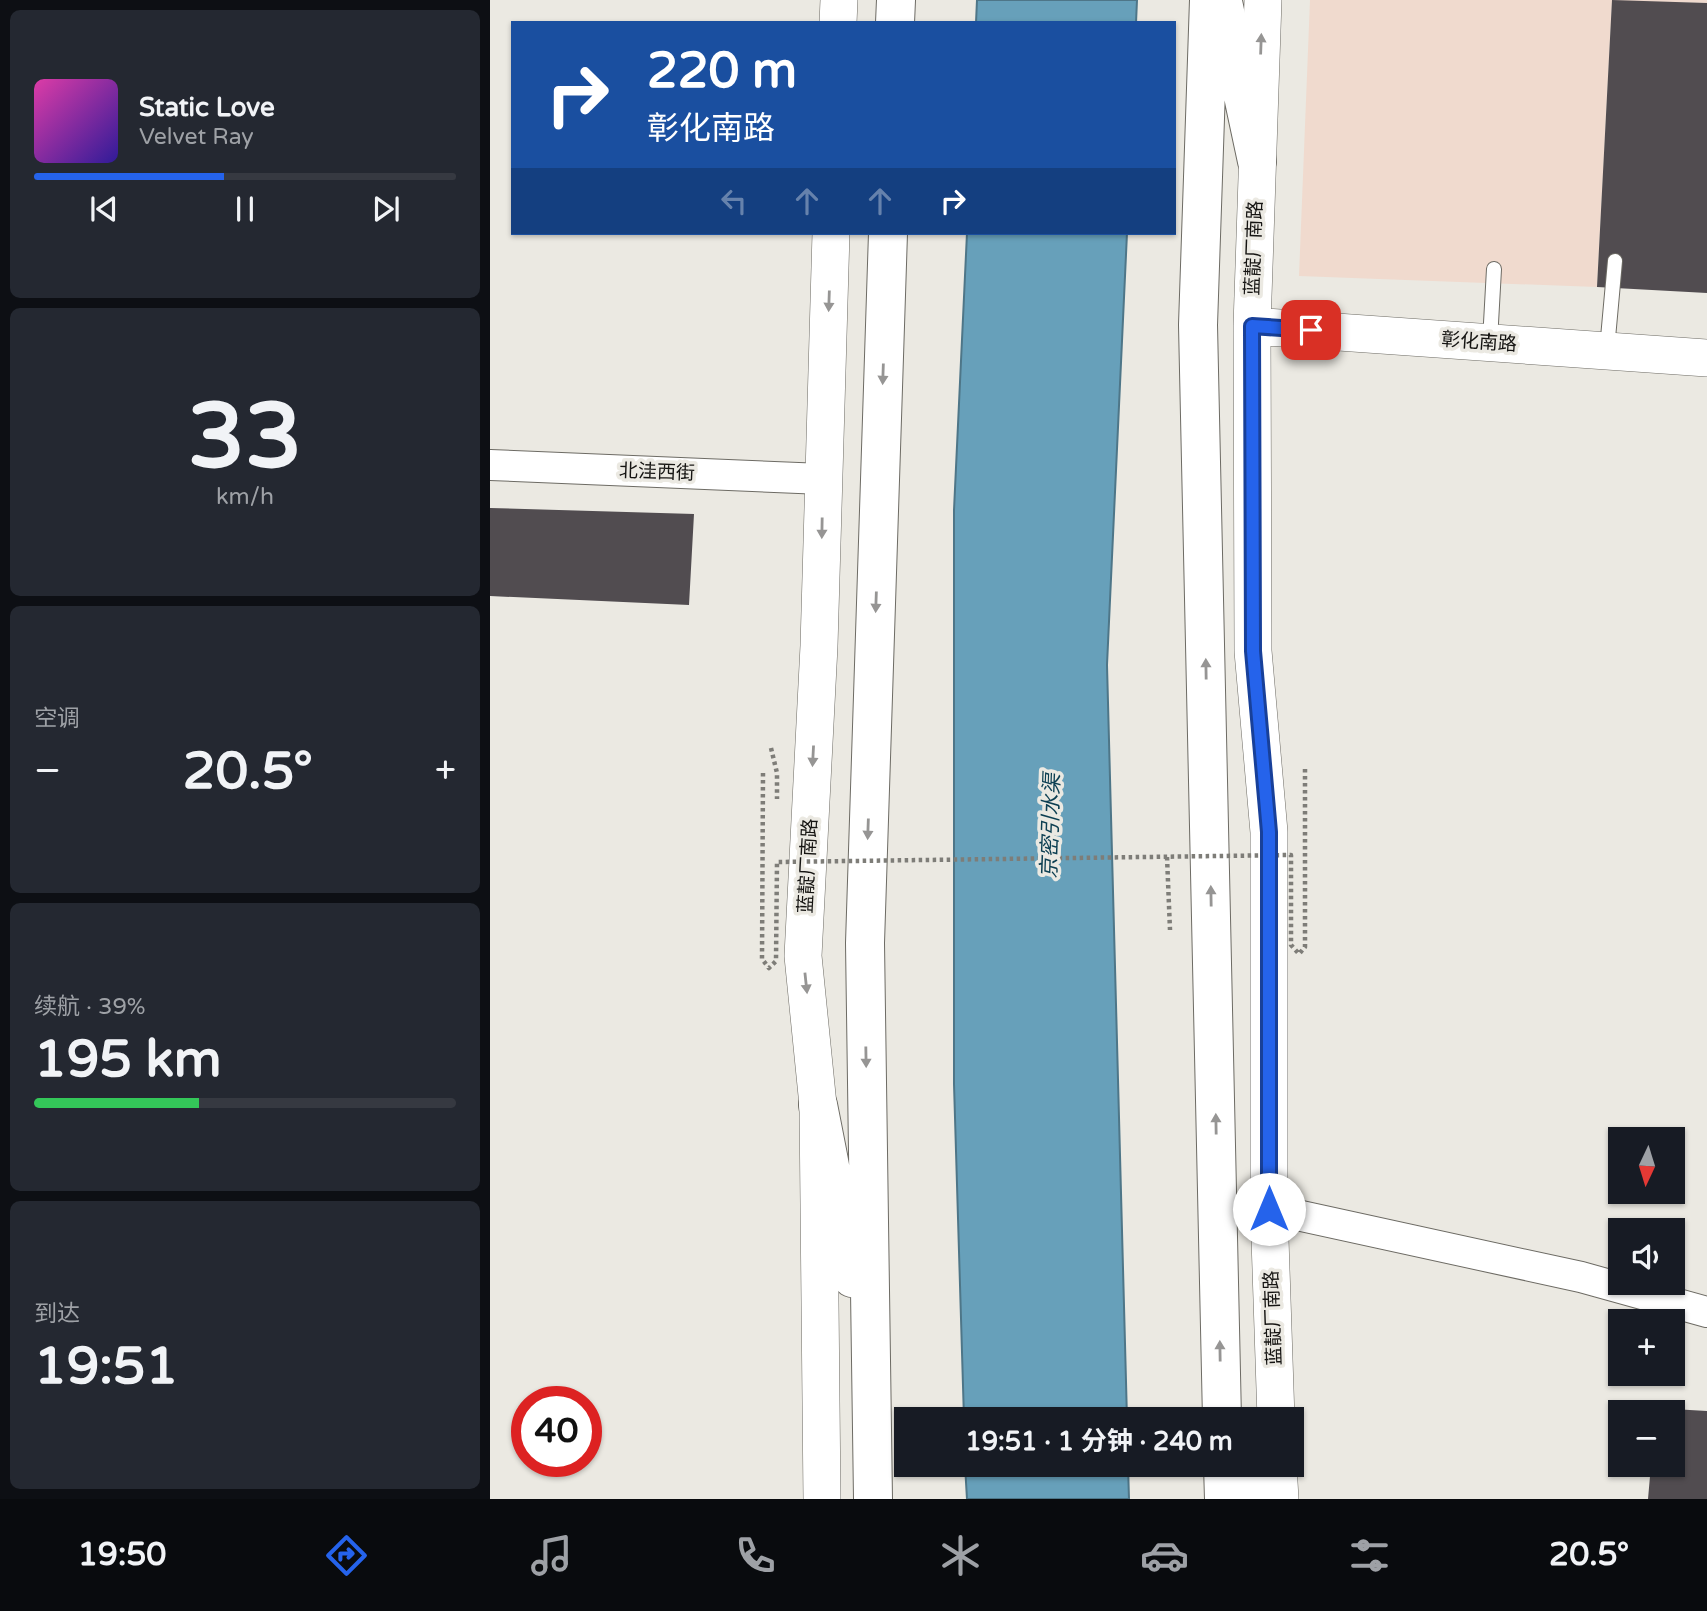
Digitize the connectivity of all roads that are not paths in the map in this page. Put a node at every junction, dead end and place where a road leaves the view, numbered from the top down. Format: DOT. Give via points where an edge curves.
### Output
graph roads {
  1 [pos="839,0"];
  2 [pos="896,0"];
  3 [pos="1209,0"];
  4 [pos="1222,0"];
  5 [pos="1263,0"];
  6 [pos="838,21"];
  7 [pos="895,21"];
  8 [pos="1257,161"];
  9 [pos="831,235"];
  10 [pos="888,235"];
  11 [pos="1615,261"];
  12 [pos="1494,269"];
  13 [pos="1252,326"];
  14 [pos="1489,343"];
  15 [pos="1607,351"];
  16 [pos="1707,358"];
  17 [pos="490,465"];
  18 [pos="823,479"];
  19 [pos="818,1105"];
  20 [pos="1269,1209"];
  21 [pos="1707,1312"];
  22 [pos="871,1372"];
  23 [pos="1275,1383"];
  24 [pos="1222,1407"];
  25 [pos="1269,1407"];
  26 [pos="1276,1407"];
  27 [pos="1223,1477"];
  28 [pos="1252,1477"];
  29 [pos="1279,1477"];
  30 [pos="822,1499"];
  31 [pos="873,1499"];
  32 [pos="1224,1499"];
  33 [pos="1247,1499"];
  34 [pos="1280,1499"];
  1 -- 6 [label="street"];
  2 -- 7 [label="highway"];
  24 -- 3 [label="highway, one-way" via="1198,325"];
  4 -- 8 [label="highway"];
  8 -- 5 [label="street, 蓝靛厂南路, one-way"];
  8 -- 13 [label="street, 蓝靛厂南路"];
  9 -- 18 [label="street, 蓝靛厂南路, one-way"];
  10 -- 22 [label="highway, one-way" via="865,943"];
  11 -- 15 [label="lane"];
  12 -- 14 [label="lane"];
  13 -- 14 [label="street, 彰化南路"];
  13 -- 20 [label="street, 蓝靛厂南路" via="1253,651 1269,832"];
  14 -- 15 [label="street, 彰化南路"];
  15 -- 16 [label="street, 彰化南路"];
  17 -- 18 [label="street, 北洼西街"];
  18 -- 19 [label="street, 蓝靛厂南路, one-way" via="803,956"];
  19 -- 22 [label="highway"];
  19 -- 30 [label="street, 蓝靛厂南路"];
  20 -- 21 [label="street" via="1581,1277"];
  20 -- 23 [label="street, 蓝靛厂南路"];
  22 -- 31 [label="highway"];
  23 -- 25 [label="street"];
  23 -- 26 [label="street, 蓝靛厂南路"];
  27 -- 32 [label="highway"];
  28 -- 33 [label="street"];
  29 -- 34 [label="street"];
}
